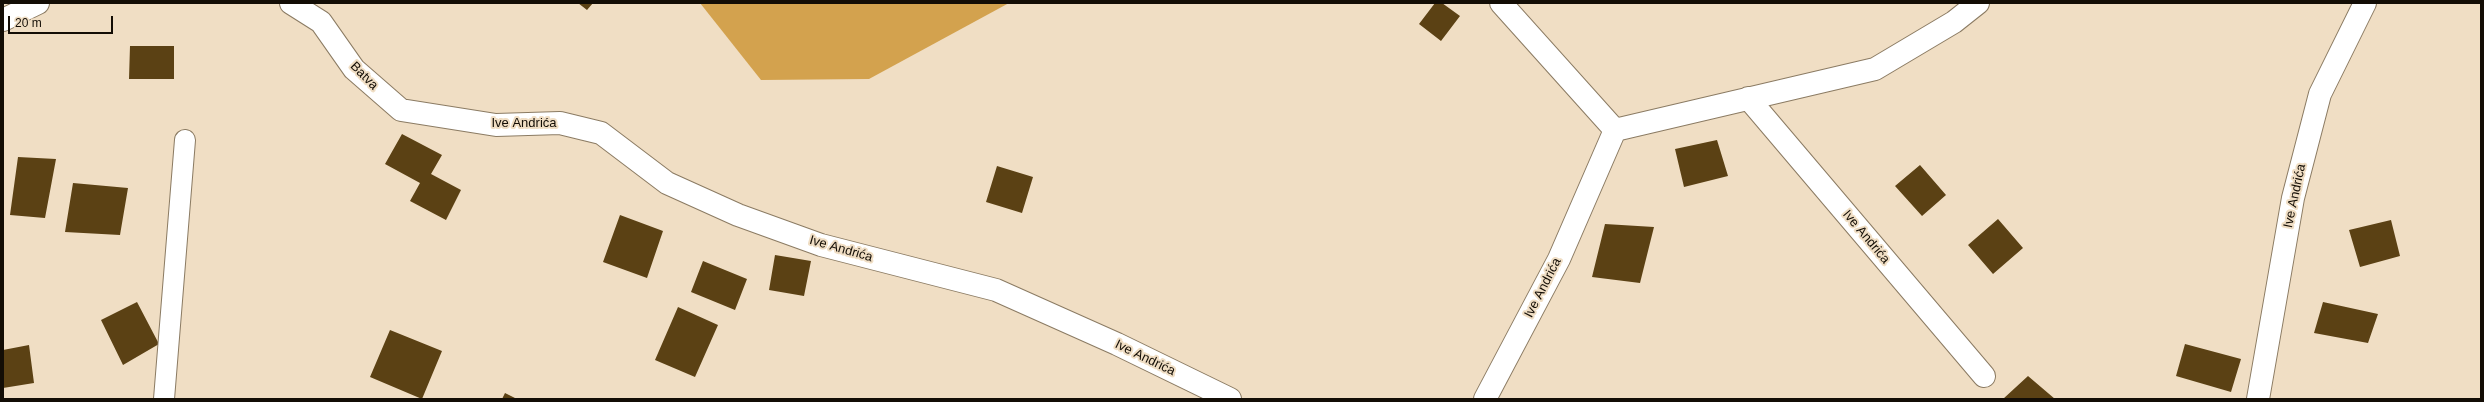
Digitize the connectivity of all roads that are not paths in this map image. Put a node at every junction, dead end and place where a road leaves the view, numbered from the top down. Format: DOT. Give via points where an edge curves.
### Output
graph roads {
  1 [pos="38,3"];
  2 [pos="291,3"];
  3 [pos="1502,3"];
  4 [pos="1978,3"];
  5 [pos="2365,3"];
  6 [pos="3,20"];
  7 [pos="1748,98"];
  8 [pos="454,120"];
  9 [pos="1615,130"];
  10 [pos="185,140"];
  11 [pos="1984,376"];
  12 [pos="164,399"];
  13 [pos="1230,399"];
  14 [pos="1485,399"];
  15 [pos="2258,399"];
  1 -- 6 [label="street"];
  2 -- 8 [label="street, Batva" via="321,22 354,69 401,110"];
  3 -- 9 [label="street"];
  4 -- 7 [label="street" via="1954,22 1875,69"];
  5 -- 15 [label="street, Ive Andrića" via="2318,102 2293,198"];
  7 -- 9 [label="street"];
  7 -- 11 [label="street, Ive Andrića"];
  8 -- 13 [label="street, Ive Andrića" via="496,125 560,123 601,133 667,183 738,215 821,245 996,290 1117,344"];
  9 -- 14 [label="street, Ive Andrića" via="1559,259"];
  10 -- 12 [label="lane"];
}
